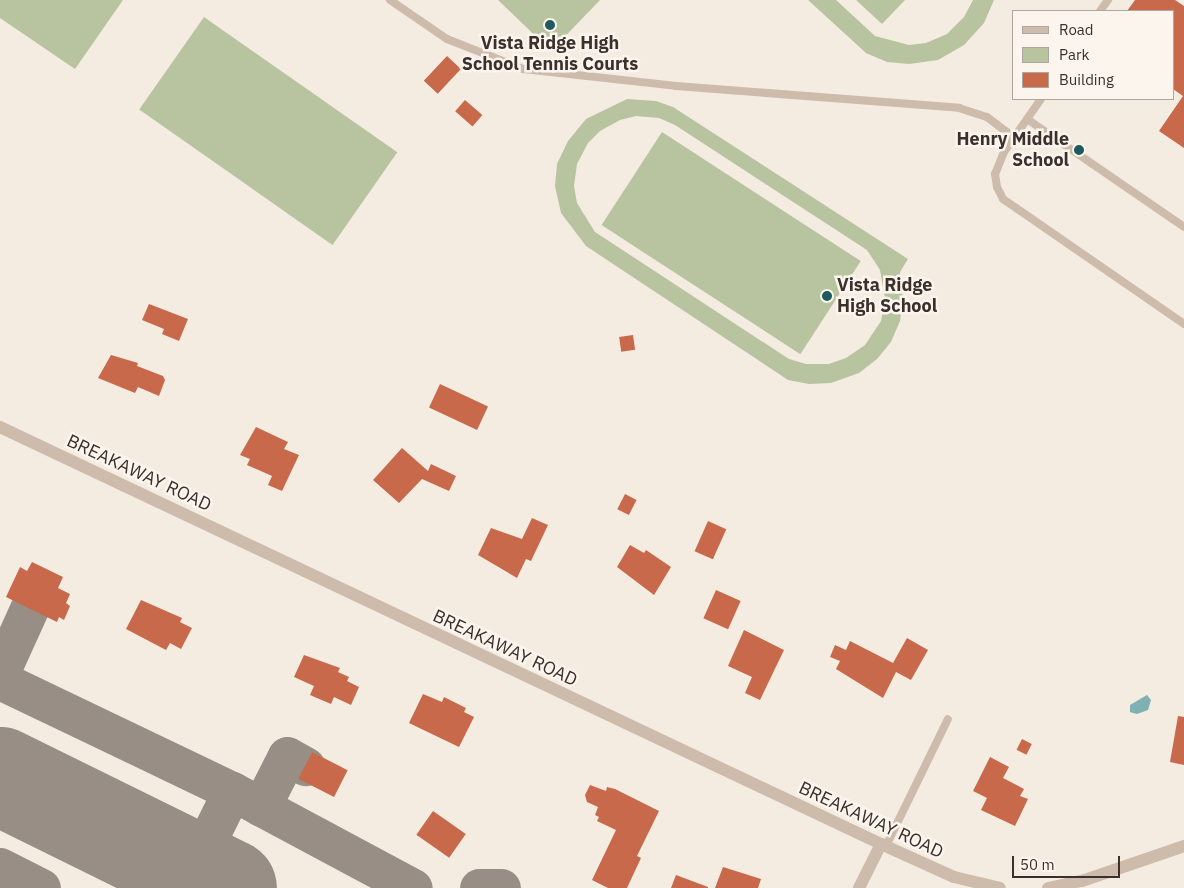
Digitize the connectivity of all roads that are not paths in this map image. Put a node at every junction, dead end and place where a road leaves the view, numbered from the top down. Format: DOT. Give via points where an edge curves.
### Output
graph roads {
  1 [pos="390,0"];
  2 [pos="1040,100"];
  3 [pos="1027,119"];
  4 [pos="1014,137"];
  5 [pos="1184,227"];
  6 [pos="1184,324"];
  7 [pos="0,427"];
  8 [pos="948,719"];
  9 [pos="883,845"];
  10 [pos="1184,846"];
  11 [pos="859,888"];
  12 [pos="1000,888"];
  13 [pos="1048,888"];
  1 -- 4 [label="lane" via="447,39 523,69 648,83 959,108 987,117"];
  2 -- 3 [label="lane"];
  3 -- 4 [label="lane"];
  3 -- 5 [label="lane"];
  4 -- 6 [label="lane" via="996,174 997,187 1003,199"];
  7 -- 9 [label="street, BREAKAWAY ROAD"];
  8 -- 9 [label="lane"];
  9 -- 11 [label="street"];
  9 -- 12 [label="street, BREAKAWAY ROAD" via="954,877"];
  10 -- 13 [label="street" via="1082,881"];
}
